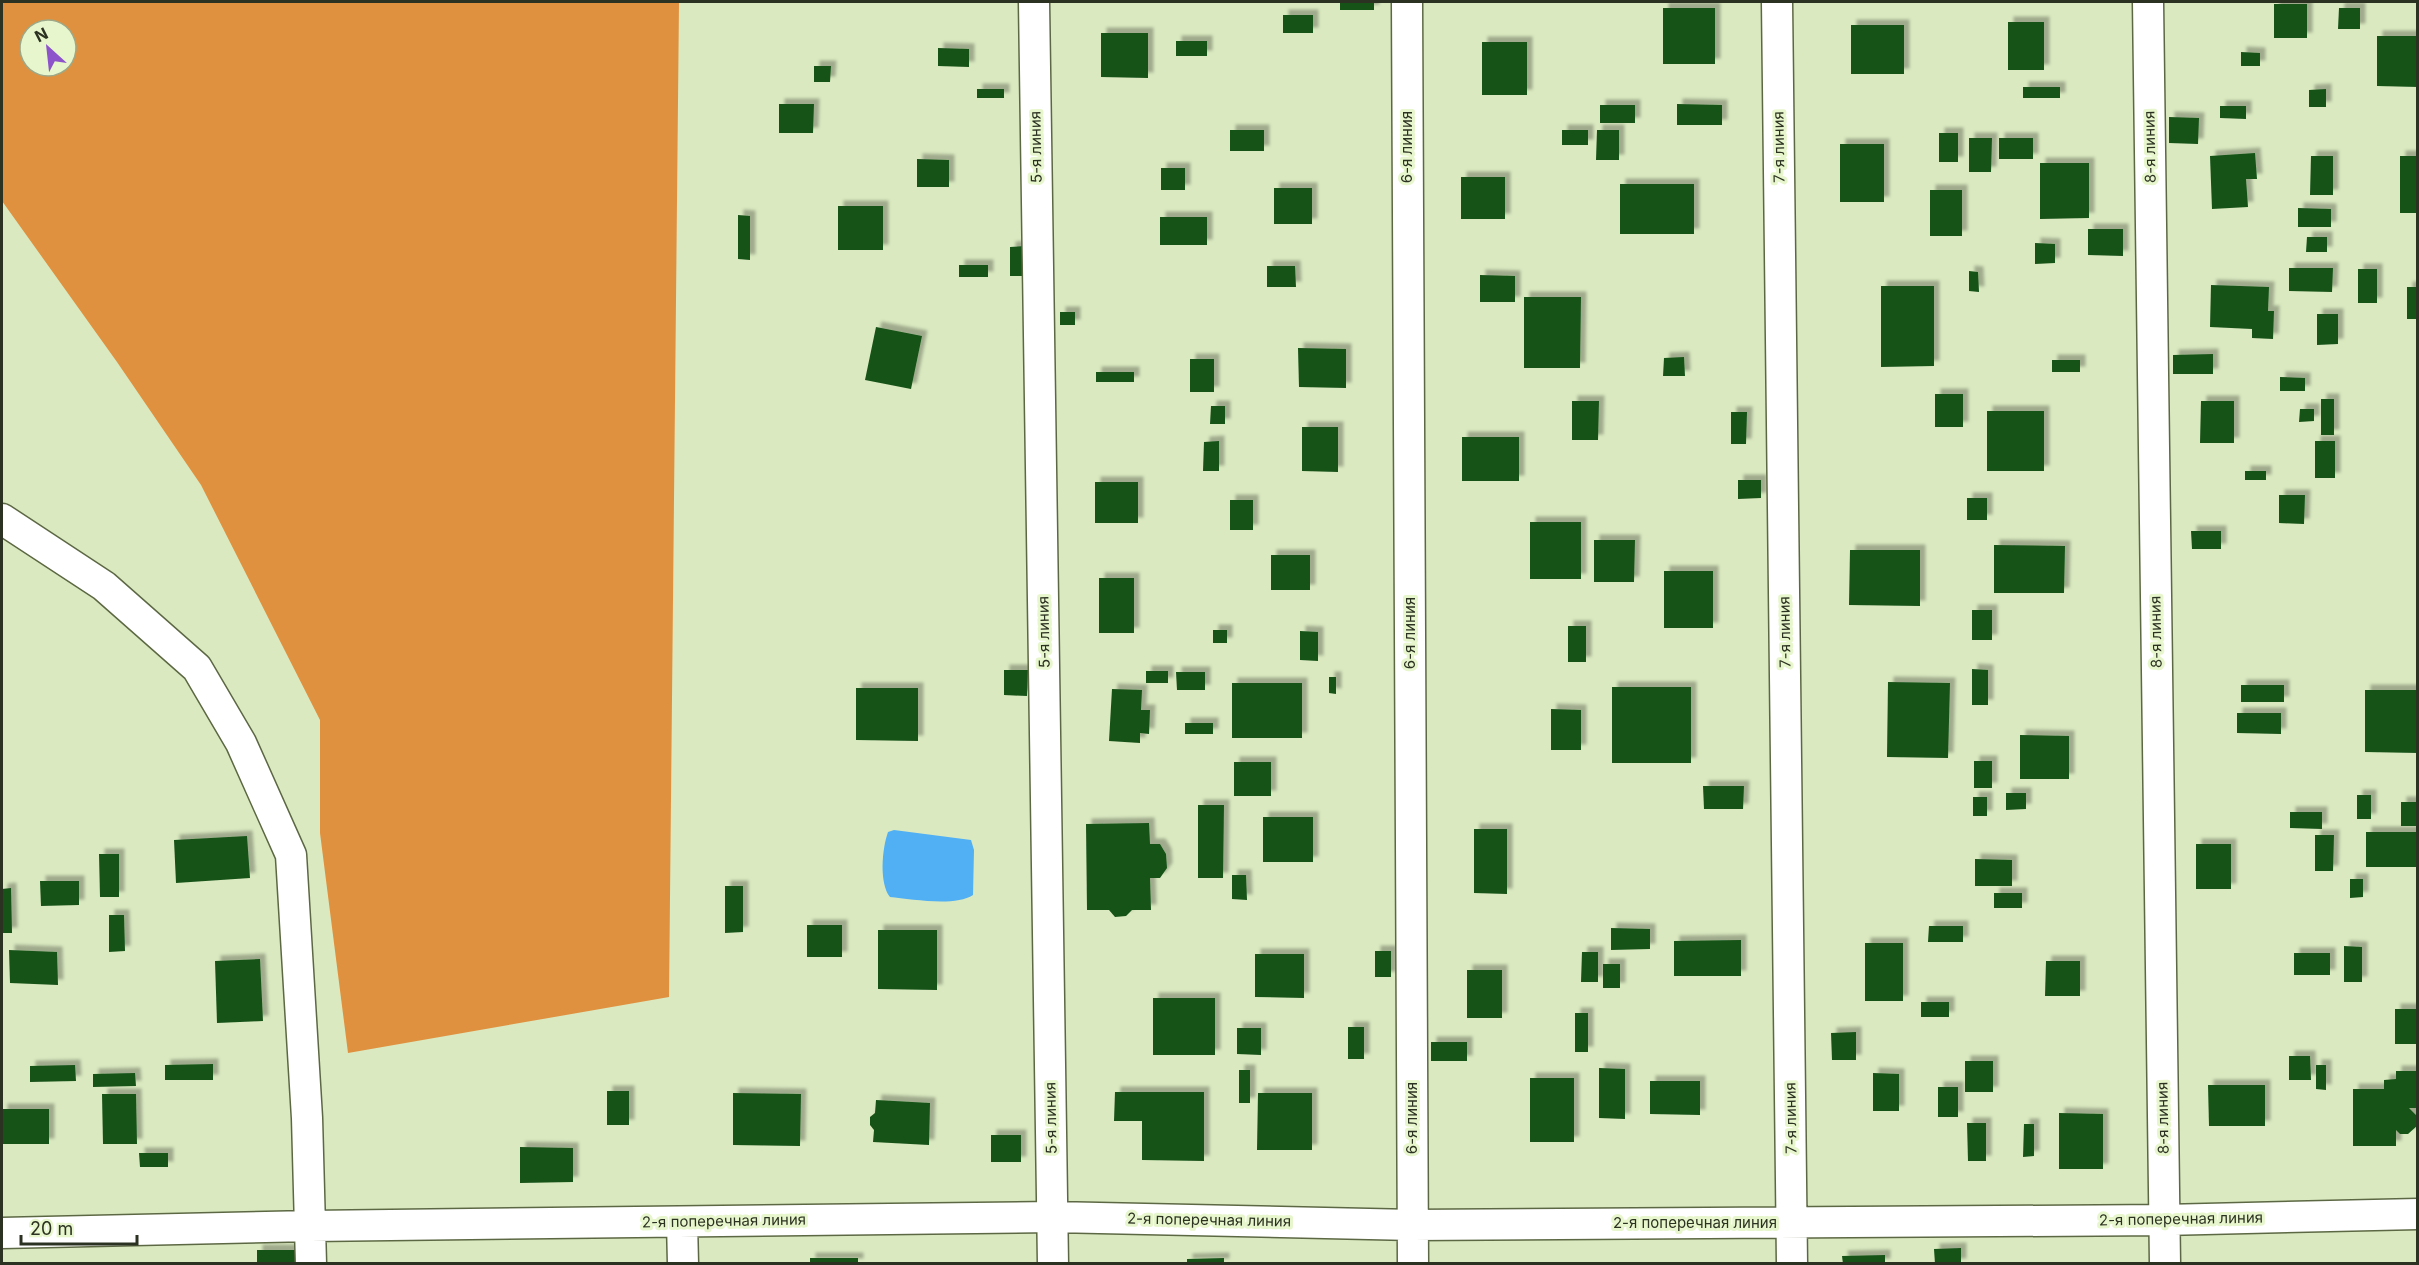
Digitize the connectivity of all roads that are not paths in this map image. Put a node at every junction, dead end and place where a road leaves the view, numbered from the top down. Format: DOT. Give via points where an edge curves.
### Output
graph roads {
  1 [pos="1034,2"];
  2 [pos="1407,2"];
  3 [pos="1778,2"];
  4 [pos="2148,2"];
  5 [pos="2,519"];
  6 [pos="2418,1214"];
  7 [pos="1053,1217"];
  8 [pos="2164,1220"];
  9 [pos="682,1222"];
  10 [pos="1792,1222"];
  11 [pos="1413,1225"];
  12 [pos="310,1226"];
  13 [pos="2,1233"];
  14 [pos="311,1263"];
  15 [pos="683,1263"];
  16 [pos="1053,1263"];
  17 [pos="1413,1263"];
  18 [pos="1792,1263"];
  19 [pos="2165,1263"];
  1 -- 7 [label="street, 5-я линия"];
  2 -- 11 [label="street, 6-я линия"];
  3 -- 10 [label="street, 7-я линия"];
  4 -- 8 [label="street, 8-я линия"];
  5 -- 12 [label="street" via="104,586 197,668 241,743 291,855"];
  6 -- 8 [label="street, 2-я поперечная линия"];
  7 -- 9 [label="street, 2-я поперечная линия"];
  7 -- 11 [label="street, 2-я поперечная линия"];
  7 -- 16 [label="street, 5-я линия"];
  8 -- 10 [label="street, 2-я поперечная линия"];
  8 -- 19 [label="street, 8-я линия"];
  9 -- 12 [label="street, 2-я поперечная линия"];
  9 -- 15 [label="street"];
  10 -- 11 [label="street, 2-я поперечная линия"];
  10 -- 18 [label="street, 7-я линия"];
  11 -- 17 [label="street, 6-я линия"];
  12 -- 13 [label="street, 2-я поперечная линия"];
  12 -- 14 [label="street"];
}
